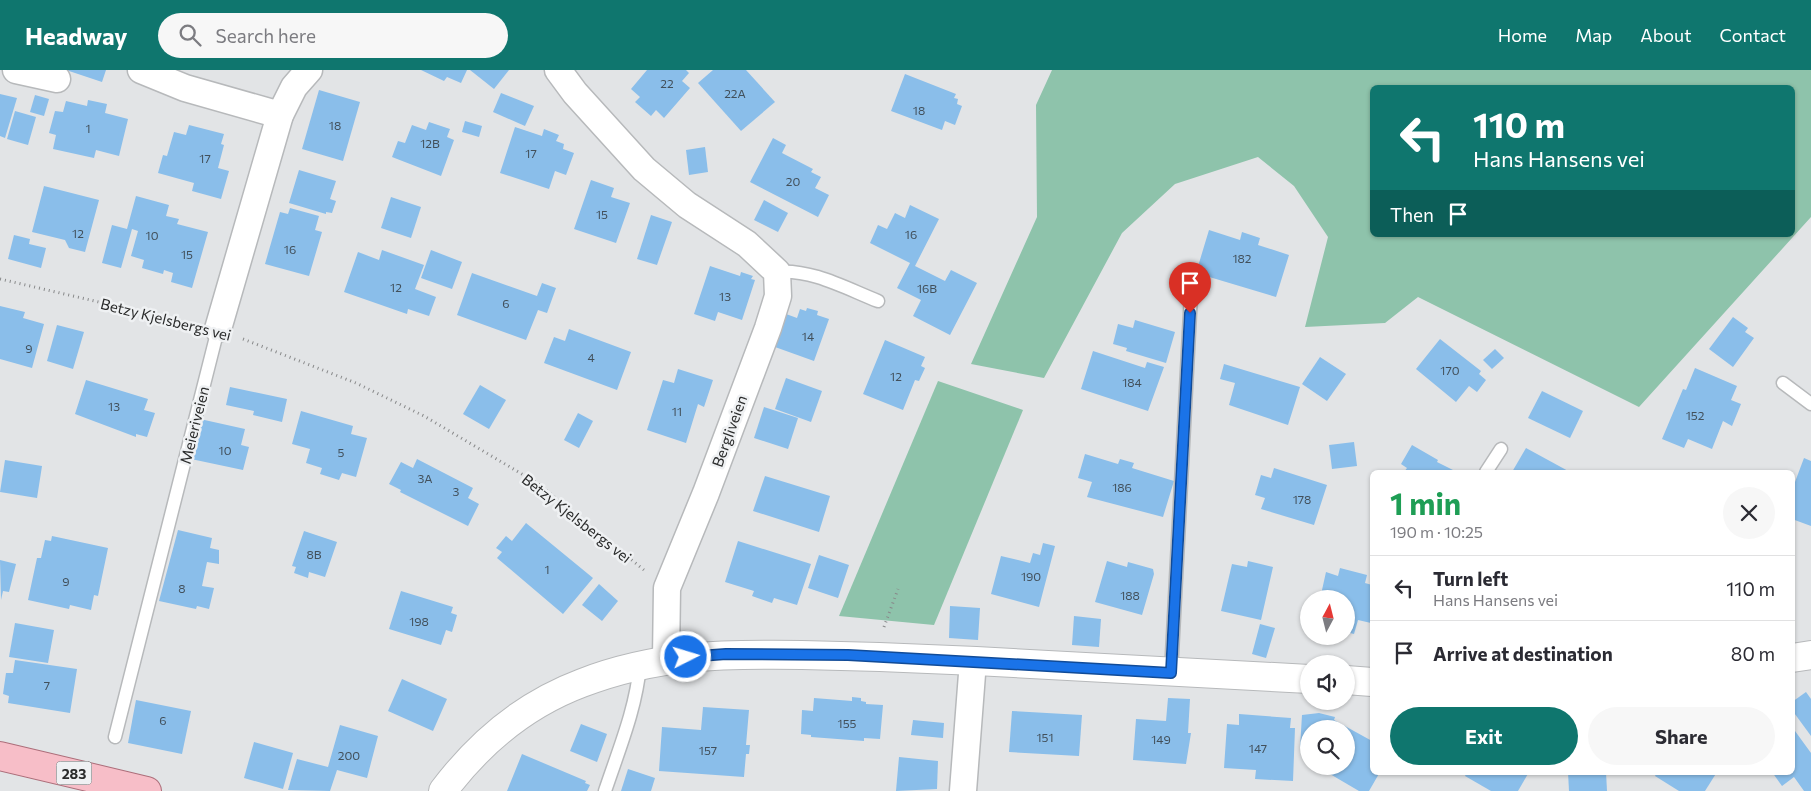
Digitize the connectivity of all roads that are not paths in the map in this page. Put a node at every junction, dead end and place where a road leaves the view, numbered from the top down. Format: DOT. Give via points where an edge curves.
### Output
graph roads {
  1 [pos="16,70"];
  2 [pos="141,70"];
  3 [pos="309,70"];
  4 [pos="558,70"];
  5 [pos="57,80"];
  6 [pos="280,115"];
  7 [pos="776,272"];
  8 [pos="1190,294"];
  9 [pos="878,301"];
  10 [pos="218,329"];
  11 [pos="1783,383"];
  12 [pos="1811,404"];
  13 [pos="1500,449"];
  14 [pos="1487,470"];
  15 [pos="1811,655"];
  16 [pos="1795,658"];
  17 [pos="666,659"];
  18 [pos="973,661"];
  19 [pos="640,665"];
  20 [pos="1171,673"];
  21 [pos="1300,679"];
  22 [pos="1355,681"];
  23 [pos="1370,682"];
  24 [pos="115,737"];
  25 [pos="0,756"];
  26 [pos="147,791"];
  27 [pos="443,791"];
  28 [pos="605,791"];
  29 [pos="963,791"];
  1 -- 5 [label="street"];
  2 -- 6 [label="street" via="185,88"];
  3 -- 6 [label="street, Meieriveien" via="294,87"];
  4 -- 7 [label="street" via="644,169 687,205 747,244"];
  6 -- 10 [label="street, Meieriveien"];
  7 -- 9 [label="lane" via="794,270 809,274"];
  7 -- 17 [label="street, Bergliveien" via="778,296 768,328 667,588"];
  8 -- 20 [label="lane"];
  10 -- 24 [label="lane, Meieriveien"];
  11 -- 12 [label="lane"];
  13 -- 14 [label="lane"];
  15 -- 16 [label="main road"];
  17 -- 18 [label="main road" via="726,654"];
  17 -- 19 [label="main road"];
  18 -- 20 [label="main road"];
  18 -- 29 [label="street"];
  19 -- 27 [label="main road" via="580,683 507,724 476,751"];
  19 -- 28 [label="lane" via="638,691"];
  20 -- 21 [label="main road"];
  22 -- 23 [label="main road"];
  25 -- 26 [label="main road, 283"];
}
